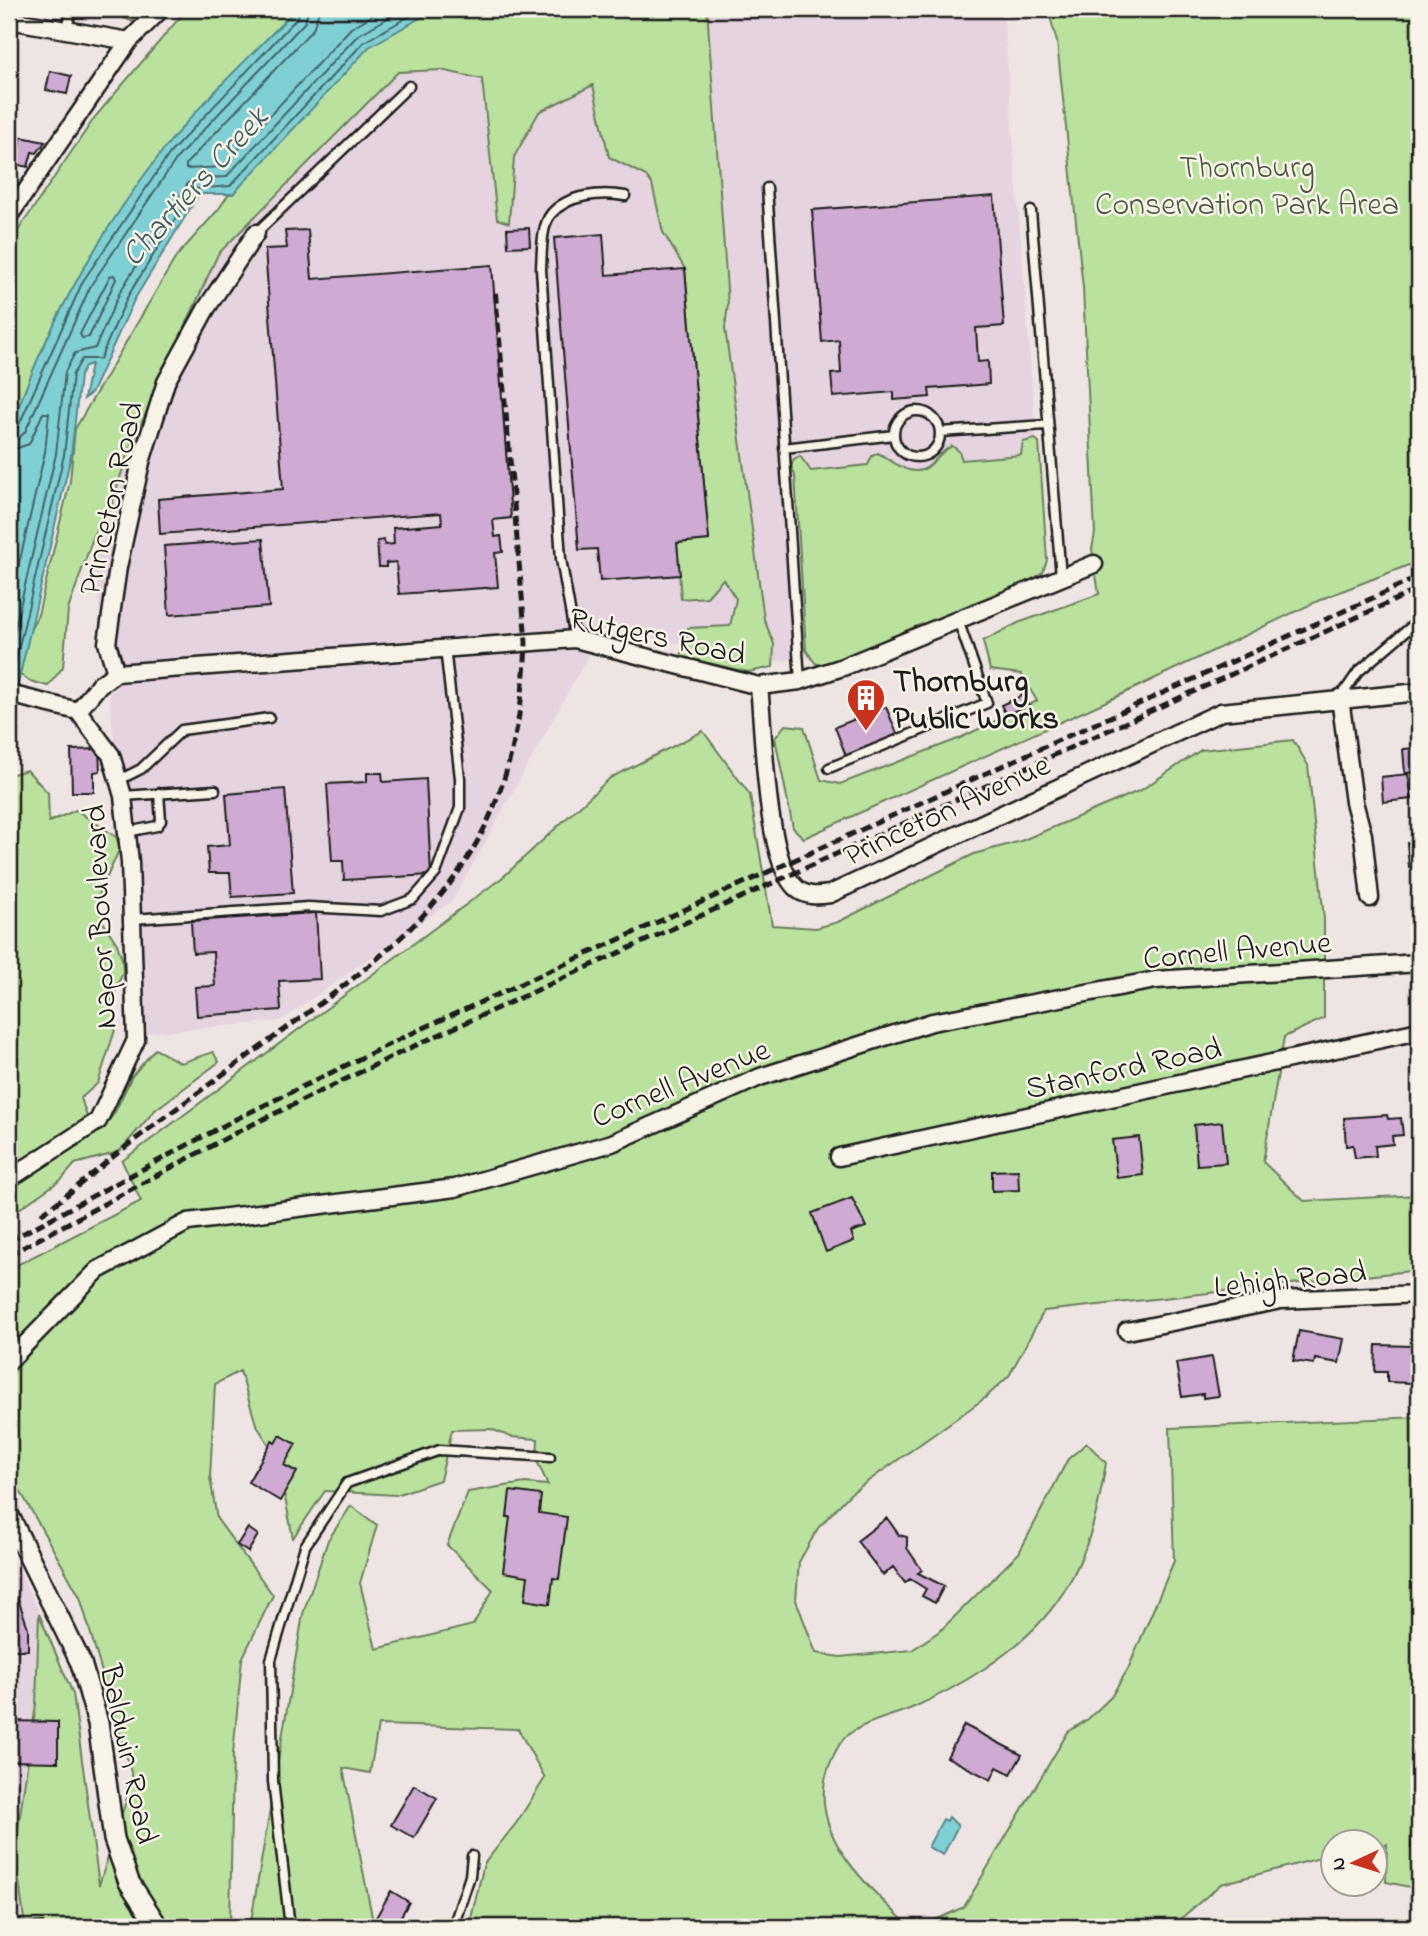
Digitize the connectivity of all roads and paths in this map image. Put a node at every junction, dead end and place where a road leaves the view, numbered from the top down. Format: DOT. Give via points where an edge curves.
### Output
graph roads {
  1 [pos="71,9"];
  2 [pos="162,9"];
  3 [pos="9,20"];
  4 [pos="67,30"];
  5 [pos="129,41"];
  6 [pos="409,86"];
  7 [pos="767,188"];
  8 [pos="625,196"];
  9 [pos="1031,211"];
  10 [pos="9,216"];
  11 [pos="256,233"];
  12 [pos="1046,425"];
  13 [pos="940,432"];
  14 [pos="894,435"];
  15 [pos="784,448"];
  16 [pos="1094,564"];
  17 [pos="1061,577"];
  18 [pos="958,620"];
  19 [pos="1419,620"];
  20 [pos="575,639"];
  21 [pos="444,648"];
  22 [pos="116,673"];
  23 [pos="800,681"];
  24 [pos="759,686"];
  25 [pos="1419,692"];
  26 [pos="9,694"];
  27 [pos="1340,698"];
  28 [pos="78,711"];
  29 [pos="269,718"];
  30 [pos="830,768"];
  31 [pos="120,788"];
  32 [pos="215,790"];
  33 [pos="159,793"];
  34 [pos="127,832"];
  35 [pos="1370,898"];
  36 [pos="132,919"];
  37 [pos="1419,964"];
  38 [pos="1419,1031"];
  39 [pos="839,1157"];
  40 [pos="9,1179"];
  41 [pos="1419,1294"];
  42 [pos="1127,1331"];
  43 [pos="9,1361"];
  44 [pos="550,1457"];
  45 [pos="9,1516"];
  46 [pos="472,1856"];
  47 [pos="158,1927"];
  48 [pos="290,1927"];
  49 [pos="453,1927"];
  1 -- 4 [label="lane"];
  2 -- 5 [label="street"];
  3 -- 4 [label="street"];
  4 -- 5 [label="street"];
  5 -- 10 [label="street"];
  6 -- 11 [label="lane"];
  7 -- 15 [label="lane"];
  8 -- 20 [label="lane" via="566,202 550,215 544,236 541,269 561,559"];
  9 -- 12 [label="lane"];
  11 -- 22 [label="street, Princeton Road" via="206,309 166,382 141,462 118,567 107,643"];
  12 -- 13 [label="lane"];
  12 -- 17 [label="lane"];
  13 -- 14 [label="lane" via="932,451 918,457 905,453"];
  13 -- 14 [label="lane" via="927,413 911,411 898,420"];
  14 -- 15 [label="lane"];
  15 -- 23 [label="lane"];
  16 -- 17 [label="street, Rutgers Road"];
  17 -- 18 [label="street, Rutgers Road"];
  18 -- 23 [label="street, Rutgers Road"];
  18 -- 30 [label="lane" via="987,703"];
  19 -- 27 [label="lane" via="1358,671"];
  20 -- 21 [label="street, Rutgers Road"];
  20 -- 24 [label="street, Rutgers Road"];
  21 -- 22 [label="street, Rutgers Road"];
  21 -- 36 [label="lane" via="460,808 436,873 413,899 381,911 307,907"];
  22 -- 28 [label="street" via="99,685"];
  23 -- 24 [label="street, Rutgers Road"];
  24 -- 27 [label="street, Princeton Avenue" via="776,849 794,886 817,896 830,894 1221,712"];
  25 -- 27 [label="street, Princeton Avenue"];
  26 -- 28 [label="street"];
  27 -- 35 [label="street"];
  28 -- 31 [label="street, Napor Boulevard" via="111,755"];
  29 -- 31 [label="lane" via="182,730"];
  31 -- 33 [label="lane"];
  31 -- 34 [label="street, Napor Boulevard"];
  32 -- 33 [label="lane"];
  33 -- 34 [label="lane" via="161,821 157,826"];
  34 -- 36 [label="street, Napor Boulevard"];
  36 -- 40 [label="street, Napor Boulevard" via="136,1040 98,1121"];
  37 -- 43 [label="street, Cornell Avenue" via="1156,980 932,1022 760,1077 612,1143 455,1188 188,1222 98,1270"];
  38 -- 39 [label="street, Stanford Road"];
  41 -- 42 [label="street, Lehigh Road" via="1281,1300"];
  44 -- 48 [label="lane" via="440,1450 348,1483 305,1546 271,1660 273,1781"];
  45 -- 47 [label="street, Baldwin Road" via="81,1663 98,1723 114,1839 129,1882"];
  46 -- 49 [label="lane"];
}
